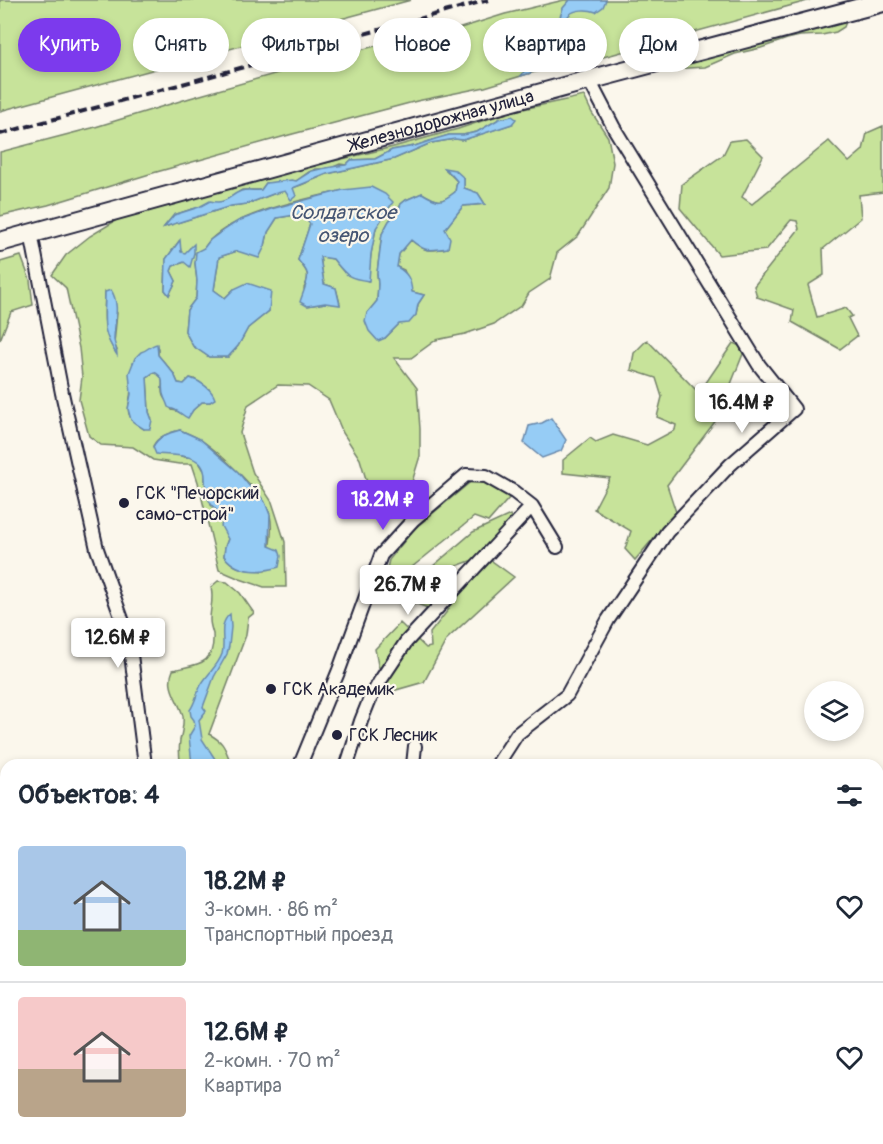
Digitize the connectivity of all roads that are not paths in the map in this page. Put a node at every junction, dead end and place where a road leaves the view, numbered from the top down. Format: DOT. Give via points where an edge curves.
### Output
graph roads {
  1 [pos="883,2"];
  2 [pos="589,80"];
  3 [pos="31,233"];
  4 [pos="0,242"];
  5 [pos="532,506"];
  6 [pos="557,547"];
  7 [pos="415,746"];
  8 [pos="144,759"];
  9 [pos="302,759"];
  10 [pos="349,759"];
  11 [pos="414,759"];
  12 [pos="501,759"];
  1 -- 2 [label="main road, Железнодорожная улица"];
  2 -- 3 [label="main road, Железнодорожная улица"];
  2 -- 12 [label="street" via="614,128 759,365 794,409 730,465 667,532 608,620 567,695 516,734"];
  3 -- 4 [label="main road, Железнодорожная улица"];
  3 -- 8 [label="street" via="97,549 129,639"];
  5 -- 6 [label="street"];
  5 -- 9 [label="street" via="486,476 466,475 413,520 381,555"];
  5 -- 10 [label="street" via="406,642 369,701"];
  7 -- 11 [label="street"];
}
